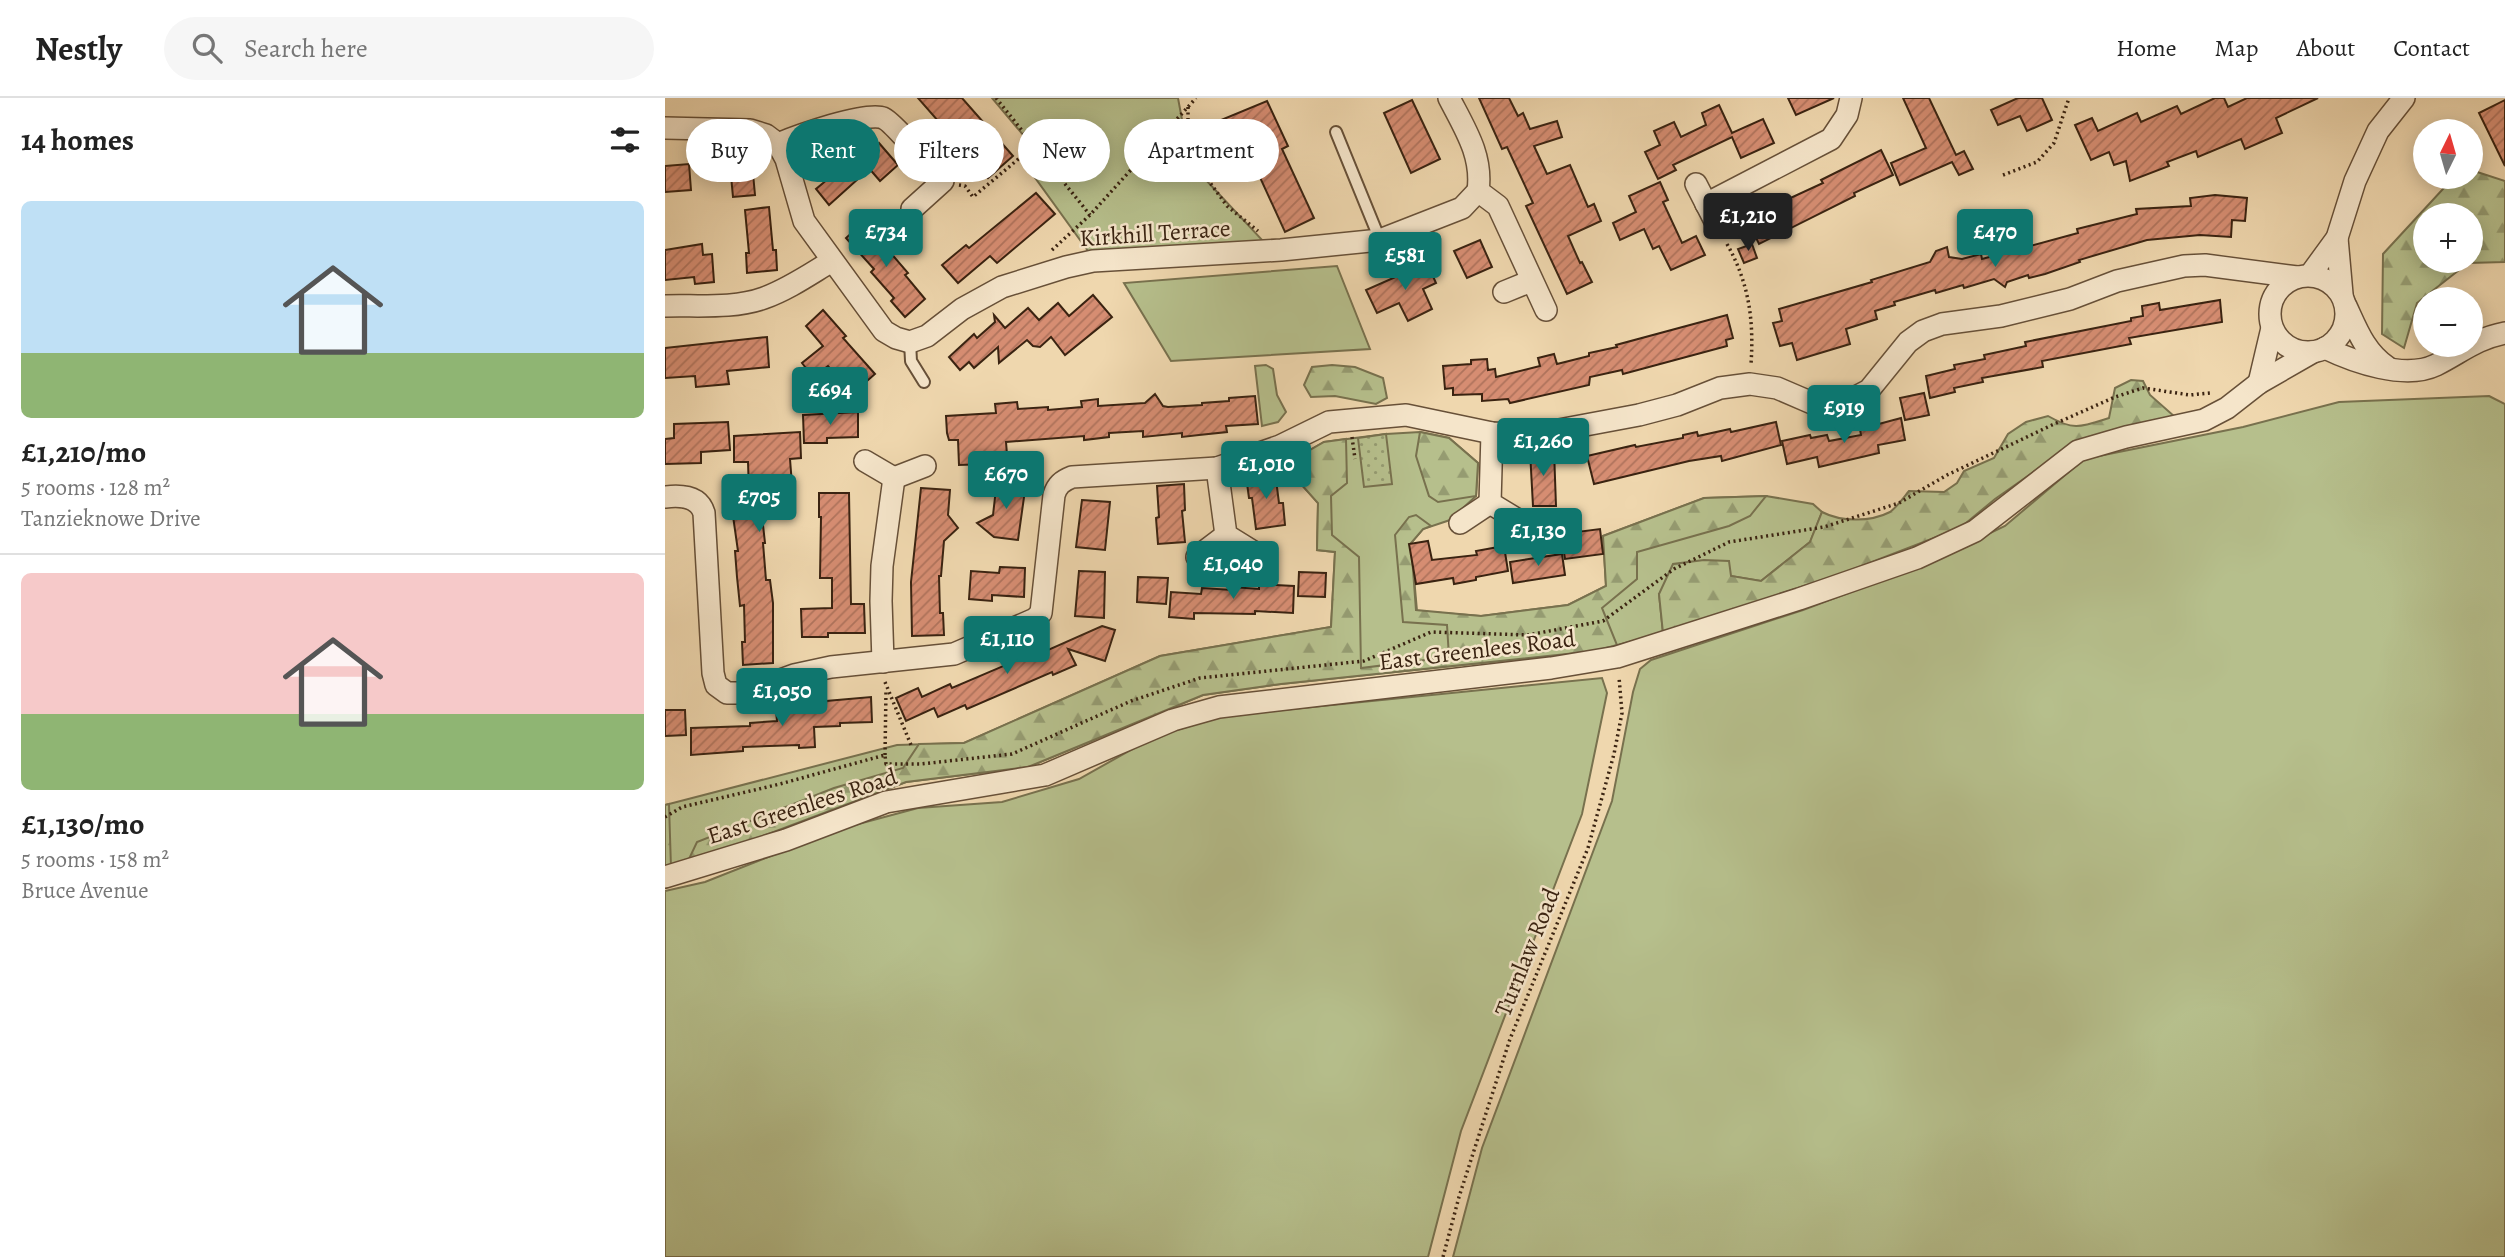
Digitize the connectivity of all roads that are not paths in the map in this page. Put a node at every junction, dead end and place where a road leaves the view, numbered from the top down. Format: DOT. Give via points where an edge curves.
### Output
graph roads {
  1 [pos="1450,98"];
  2 [pos="1851,98"];
  3 [pos="2404,98"];
  4 [pos="665,128"];
  5 [pos="1336,132"];
  6 [pos="778,144"];
  7 [pos="1696,184"];
  8 [pos="1478,191"];
  9 [pos="1706,204"];
  10 [pos="912,209"];
  11 [pos="1718,227"];
  12 [pos="2337,237"];
  13 [pos="1380,240"];
  14 [pos="832,261"];
  15 [pos="2238,270"];
  16 [pos="2303,276"];
  17 [pos="1531,281"];
  18 [pos="1504,292"];
  19 [pos="2344,300"];
  20 [pos="2271,303"];
  21 [pos="665,306"];
  22 [pos="1546,310"];
  23 [pos="2272,328"];
  24 [pos="2505,333"];
  25 [pos="910,342"];
  26 [pos="2319,350"];
  27 [pos="2387,367"];
  28 [pos="924,382"];
  29 [pos="2259,383"];
  30 [pos="1492,433"];
  31 [pos="865,461"];
  32 [pos="925,466"];
  33 [pos="1217,468"];
  34 [pos="894,478"];
  35 [pos="665,497"];
  36 [pos="1490,503"];
  37 [pos="1570,520"];
  38 [pos="1459,523"];
  39 [pos="1523,523"];
  40 [pos="1226,535"];
  41 [pos="1255,553"];
  42 [pos="1197,557"];
  43 [pos="883,662"];
  44 [pos="665,877"];
  1 -- 8 [label="street" via="1477,156 1481,173"];
  2 -- 9 [label="street" via="1847,115 1831,139"];
  3 -- 12 [label="street" via="2378,131"];
  4 -- 6 [label="street" via="750,130"];
  5 -- 13 [label="lane"];
  6 -- 10 [label="street" via="871,116 885,118 943,181"];
  6 -- 14 [label="street" via="804,221"];
  7 -- 9 [label="street"];
  8 -- 13 [label="street, Kirkhill Terrace" via="1462,208"];
  8 -- 17 [label="street" via="1498,206"];
  9 -- 11 [label="street"];
  12 -- 16 [label="street"];
  12 -- 19 [label="street"];
  13 -- 25 [label="street, Kirkhill Terrace" via="1093,261 1002,287 927,336"];
  14 -- 21 [label="street" via="762,299"];
  14 -- 25 [label="street" via="884,331"];
  15 -- 16 [label="street"];
  15 -- 20 [label="street"];
  15 -- 30 [label="street" via="2184,266 2001,316 1942,324 1908,342 1869,390 1832,405 1750,384 1720,388 1677,405 1588,426 1532,435"];
  16 -- 19 [label="street" via="2333,284"];
  16 -- 20 [label="street" via="2285,282"];
  17 -- 18 [label="street"];
  17 -- 22 [label="street"];
  19 -- 26 [label="street" via="2347,319 2343,331"];
  19 -- 27 [label="street" via="2362,341"];
  20 -- 23 [label="street"];
  23 -- 26 [label="street" via="2289,347"];
  23 -- 29 [label="street"];
  24 -- 27 [label="street" via="2485,337 2434,366 2405,371"];
  25 -- 28 [label="lane" via="911,361"];
  26 -- 27 [label="street"];
  26 -- 29 [label="street, East Greenlees Road"];
  29 -- 44 [label="street, East Greenlees Road" via="2204,420 2078,451 1975,531 1917,558 1617,657 1219,707 1173,720 1045,775 886,802"];
  30 -- 33 [label="street" via="1406,415 1329,422 1280,446"];
  30 -- 36 [label="street"];
  31 -- 34 [label="street"];
  32 -- 34 [label="street"];
  33 -- 40 [label="street"];
  33 -- 43 [label="street" via="1092,474 1063,480 1054,495 1041,613 954,654"];
  34 -- 43 [label="street" via="882,566"];
  35 -- 43 [label="street" via="694,499 704,513 716,685 727,693 745,694 831,667"];
  36 -- 38 [label="street"];
  36 -- 39 [label="street"];
  37 -- 39 [label="lane"];
  40 -- 41 [label="street"];
  40 -- 42 [label="street"];
}
